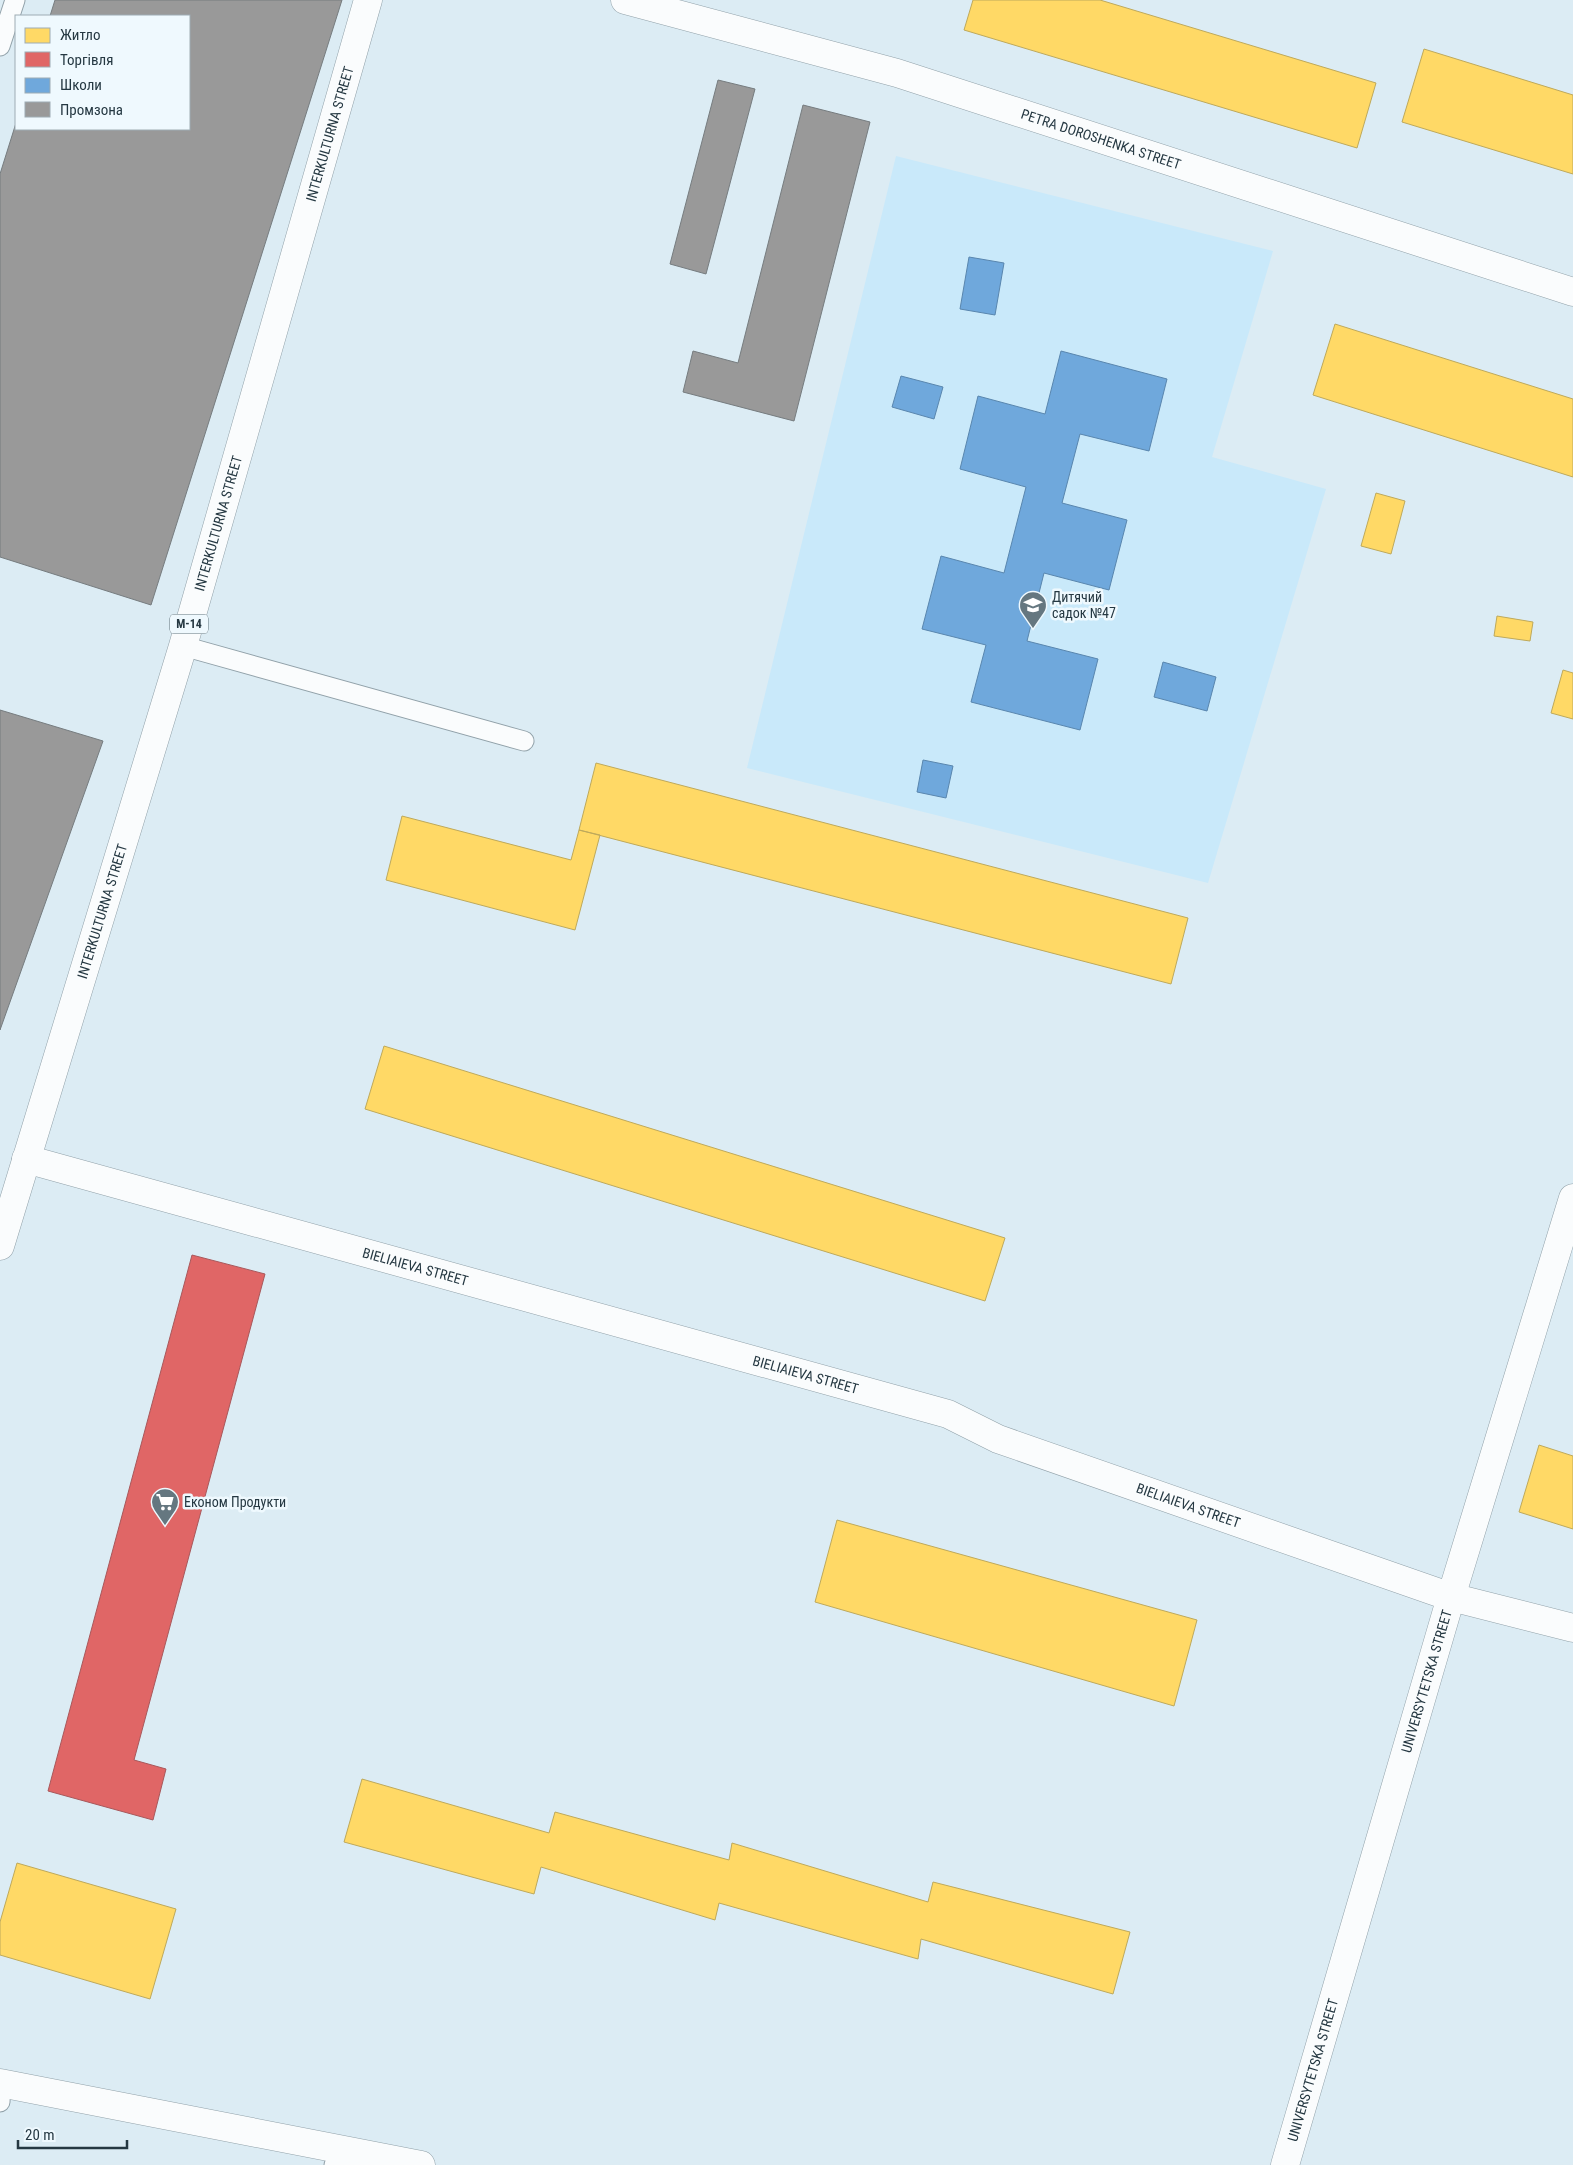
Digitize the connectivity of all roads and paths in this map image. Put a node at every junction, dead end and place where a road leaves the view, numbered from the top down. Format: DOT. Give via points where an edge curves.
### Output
graph roads {
  1 [pos="15,0"];
  2 [pos="368,0"];
  3 [pos="626,0"];
  4 [pos="0,46"];
  5 [pos="1573,292"];
  6 [pos="183,646"];
  7 [pos="524,740"];
  8 [pos="26,1159"];
  9 [pos="1573,1198"];
  10 [pos="0,1246"];
  11 [pos="1451,1597"];
  12 [pos="1573,1628"];
  13 [pos="0,2089"];
  14 [pos="375,2155"];
  15 [pos="334,2165"];
  16 [pos="421,2165"];
  17 [pos="1285,2165"];
  1 -- 4 [label="lane"];
  2 -- 6 [label="main road, INTERKULTURNA STREET / М-14"];
  3 -- 5 [label="main road, PETRA DOROSHENKA STREET" via="897,73"];
  6 -- 7 [label="lane"];
  6 -- 8 [label="main road, INTERKULTURNA STREET / М-14"];
  8 -- 10 [label="main road, INTERKULTURNA STREET / М-14"];
  8 -- 11 [label="main road, BIELIAIEVA STREET" via="948,1414 998,1440"];
  9 -- 11 [label="main road, UNIVERSYTETSKA STREET"];
  11 -- 12 [label="main road, BIELIAIEVA STREET"];
  11 -- 17 [label="main road, UNIVERSYTETSKA STREET"];
  13 -- 14 [label="main road"];
  14 -- 15 [label="lane"];
  14 -- 16 [label="main road"];
}
